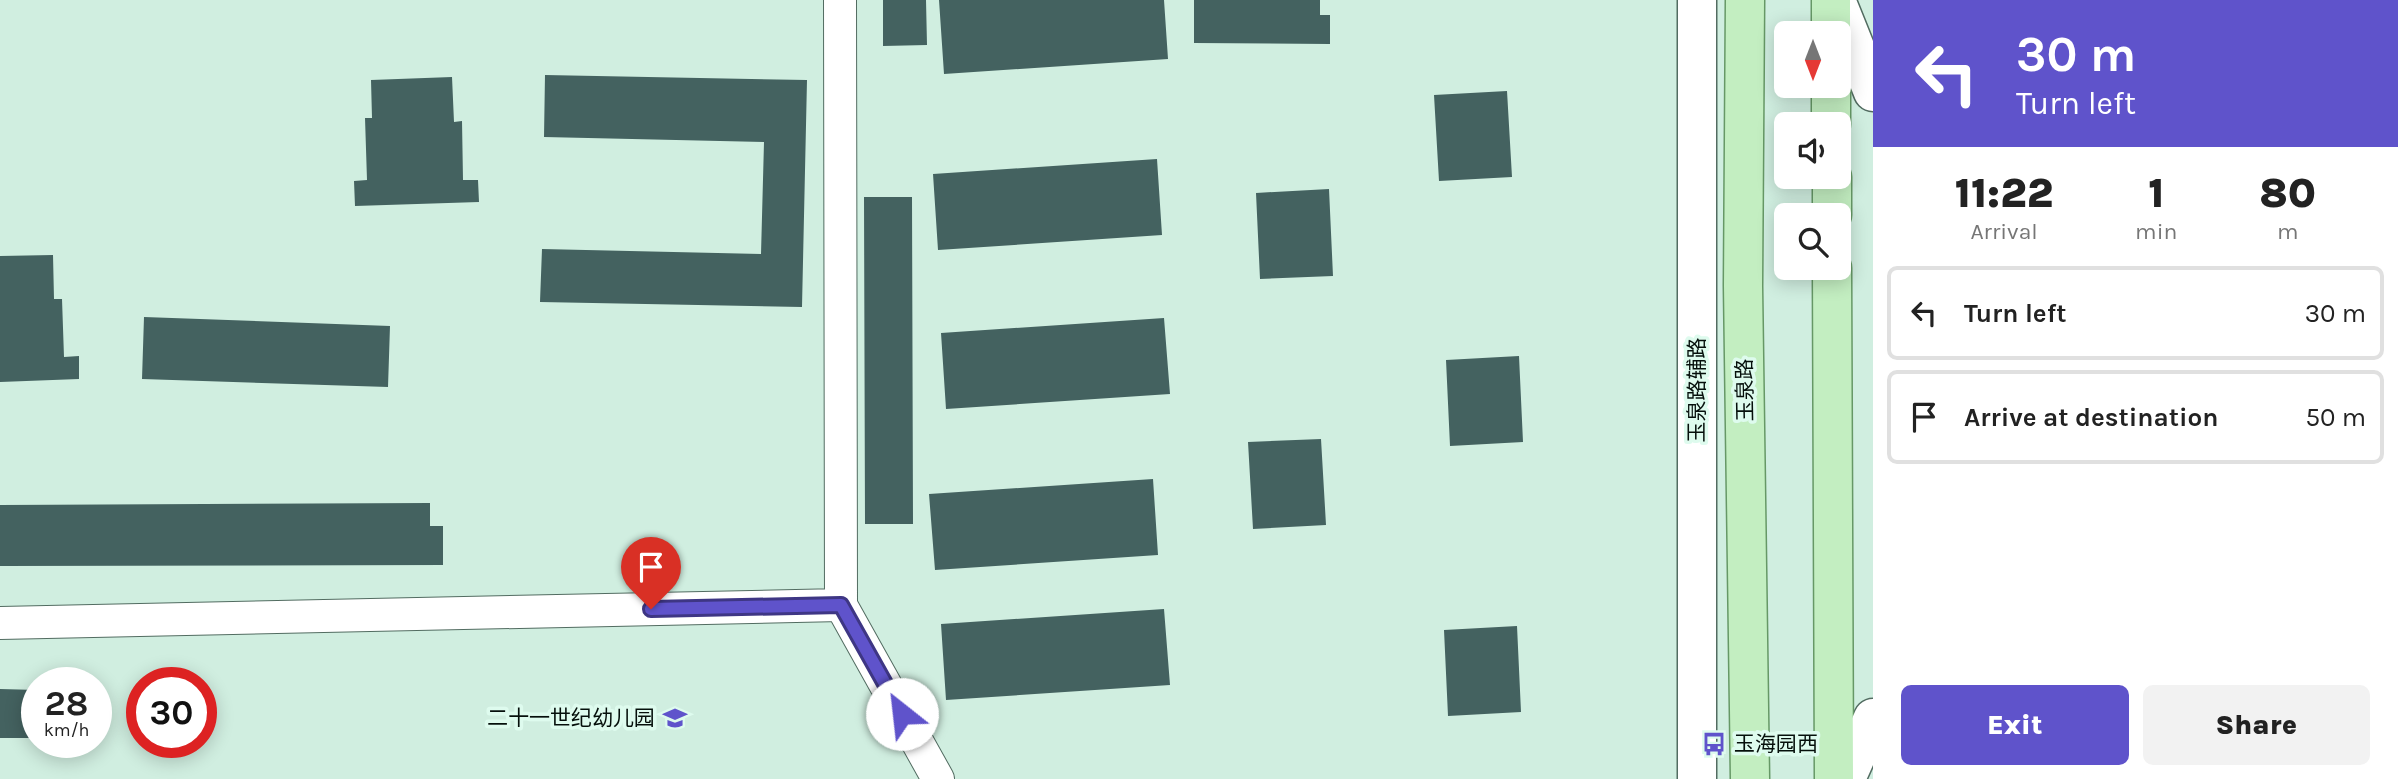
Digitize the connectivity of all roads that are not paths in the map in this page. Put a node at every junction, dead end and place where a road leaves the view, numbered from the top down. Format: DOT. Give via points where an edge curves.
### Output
graph roads {
  1 [pos="840,0"];
  2 [pos="1697,0"];
  3 [pos="1745,0"];
  4 [pos="1834,0"];
  5 [pos="1832,21"];
  6 [pos="1873,92"];
  7 [pos="1832,280"];
  8 [pos="1744,286"];
  9 [pos="1697,432"];
  10 [pos="841,605"];
  11 [pos="0,623"];
  12 [pos="1873,718"];
  13 [pos="938,779"];
  14 [pos="1697,779"];
  15 [pos="1749,779"];
  16 [pos="1834,779"];
  17 [pos="1846,779"];
  1 -- 10 [label="street"];
  2 -- 9 [label="street, 玉泉路辅路"];
  3 -- 8 [label="main road, 玉泉路"];
  4 -- 5 [label="main road"];
  4 -- 6 [label="street"];
  7 -- 16 [label="main road"];
  8 -- 9 [label="street"];
  8 -- 15 [label="main road, 玉泉路"];
  9 -- 14 [label="street, 玉泉路辅路"];
  10 -- 11 [label="street"];
  10 -- 13 [label="street"];
  12 -- 17 [label="street"];
}
